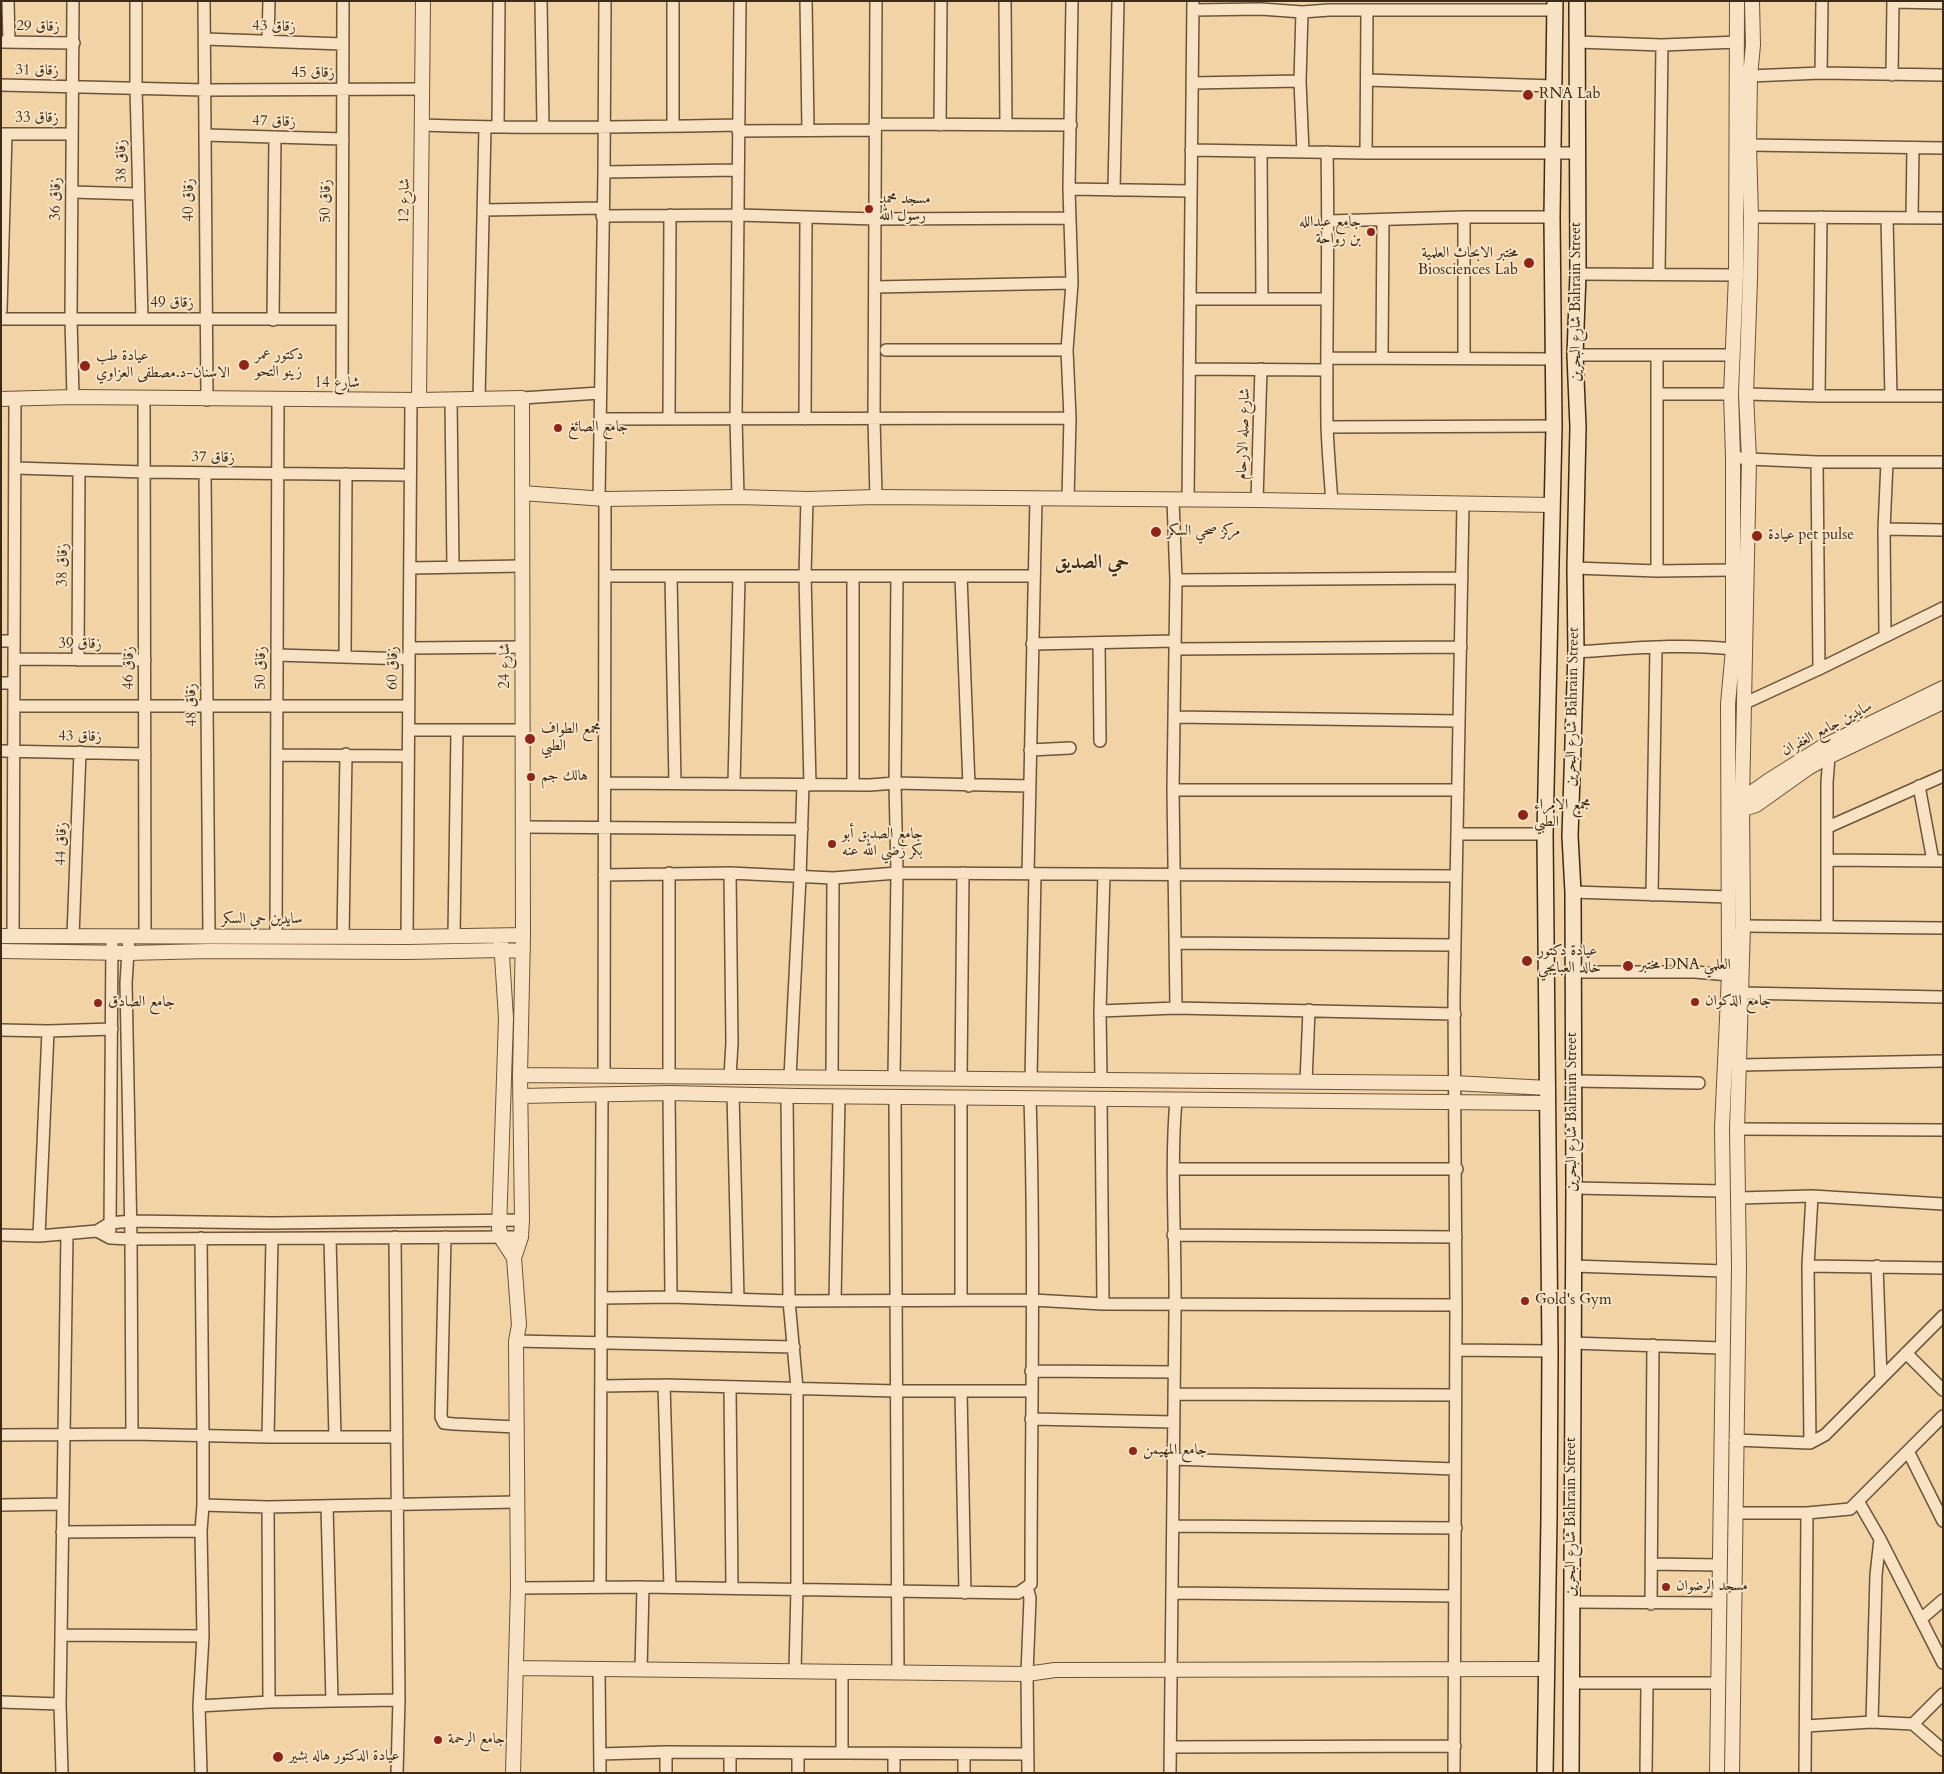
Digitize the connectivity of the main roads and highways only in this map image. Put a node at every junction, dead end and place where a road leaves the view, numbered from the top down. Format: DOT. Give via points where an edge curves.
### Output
graph roads {
  1 [pos="1578,1"];
  2 [pos="1555,6"];
  3 [pos="1547,769"];
  4 [pos="1572,769"];
  5 [pos="1572,1517"];
  6 [pos="1549,1518"];
  7 [pos="1545,1773"];
  8 [pos="1571,1773"];
  1 -- 4 [label="main road, شارع البحرين Bahrain Street" via="1575,356 1578,427"];
  2 -- 3 [label="main road, شارع البحرين Bahrain Street" via="1554,426"];
  3 -- 4 [label="main road"];
  3 -- 6 [label="main road, شارع البحرين Bahrain Street"];
  4 -- 5 [label="main road, شارع البحرين Bahrain Street"];
  5 -- 6 [label="main road"];
  5 -- 8 [label="main road, شارع البحرين Bahrain Street"];
  6 -- 7 [label="main road, شارع البحرين Bahrain Street"];
}
